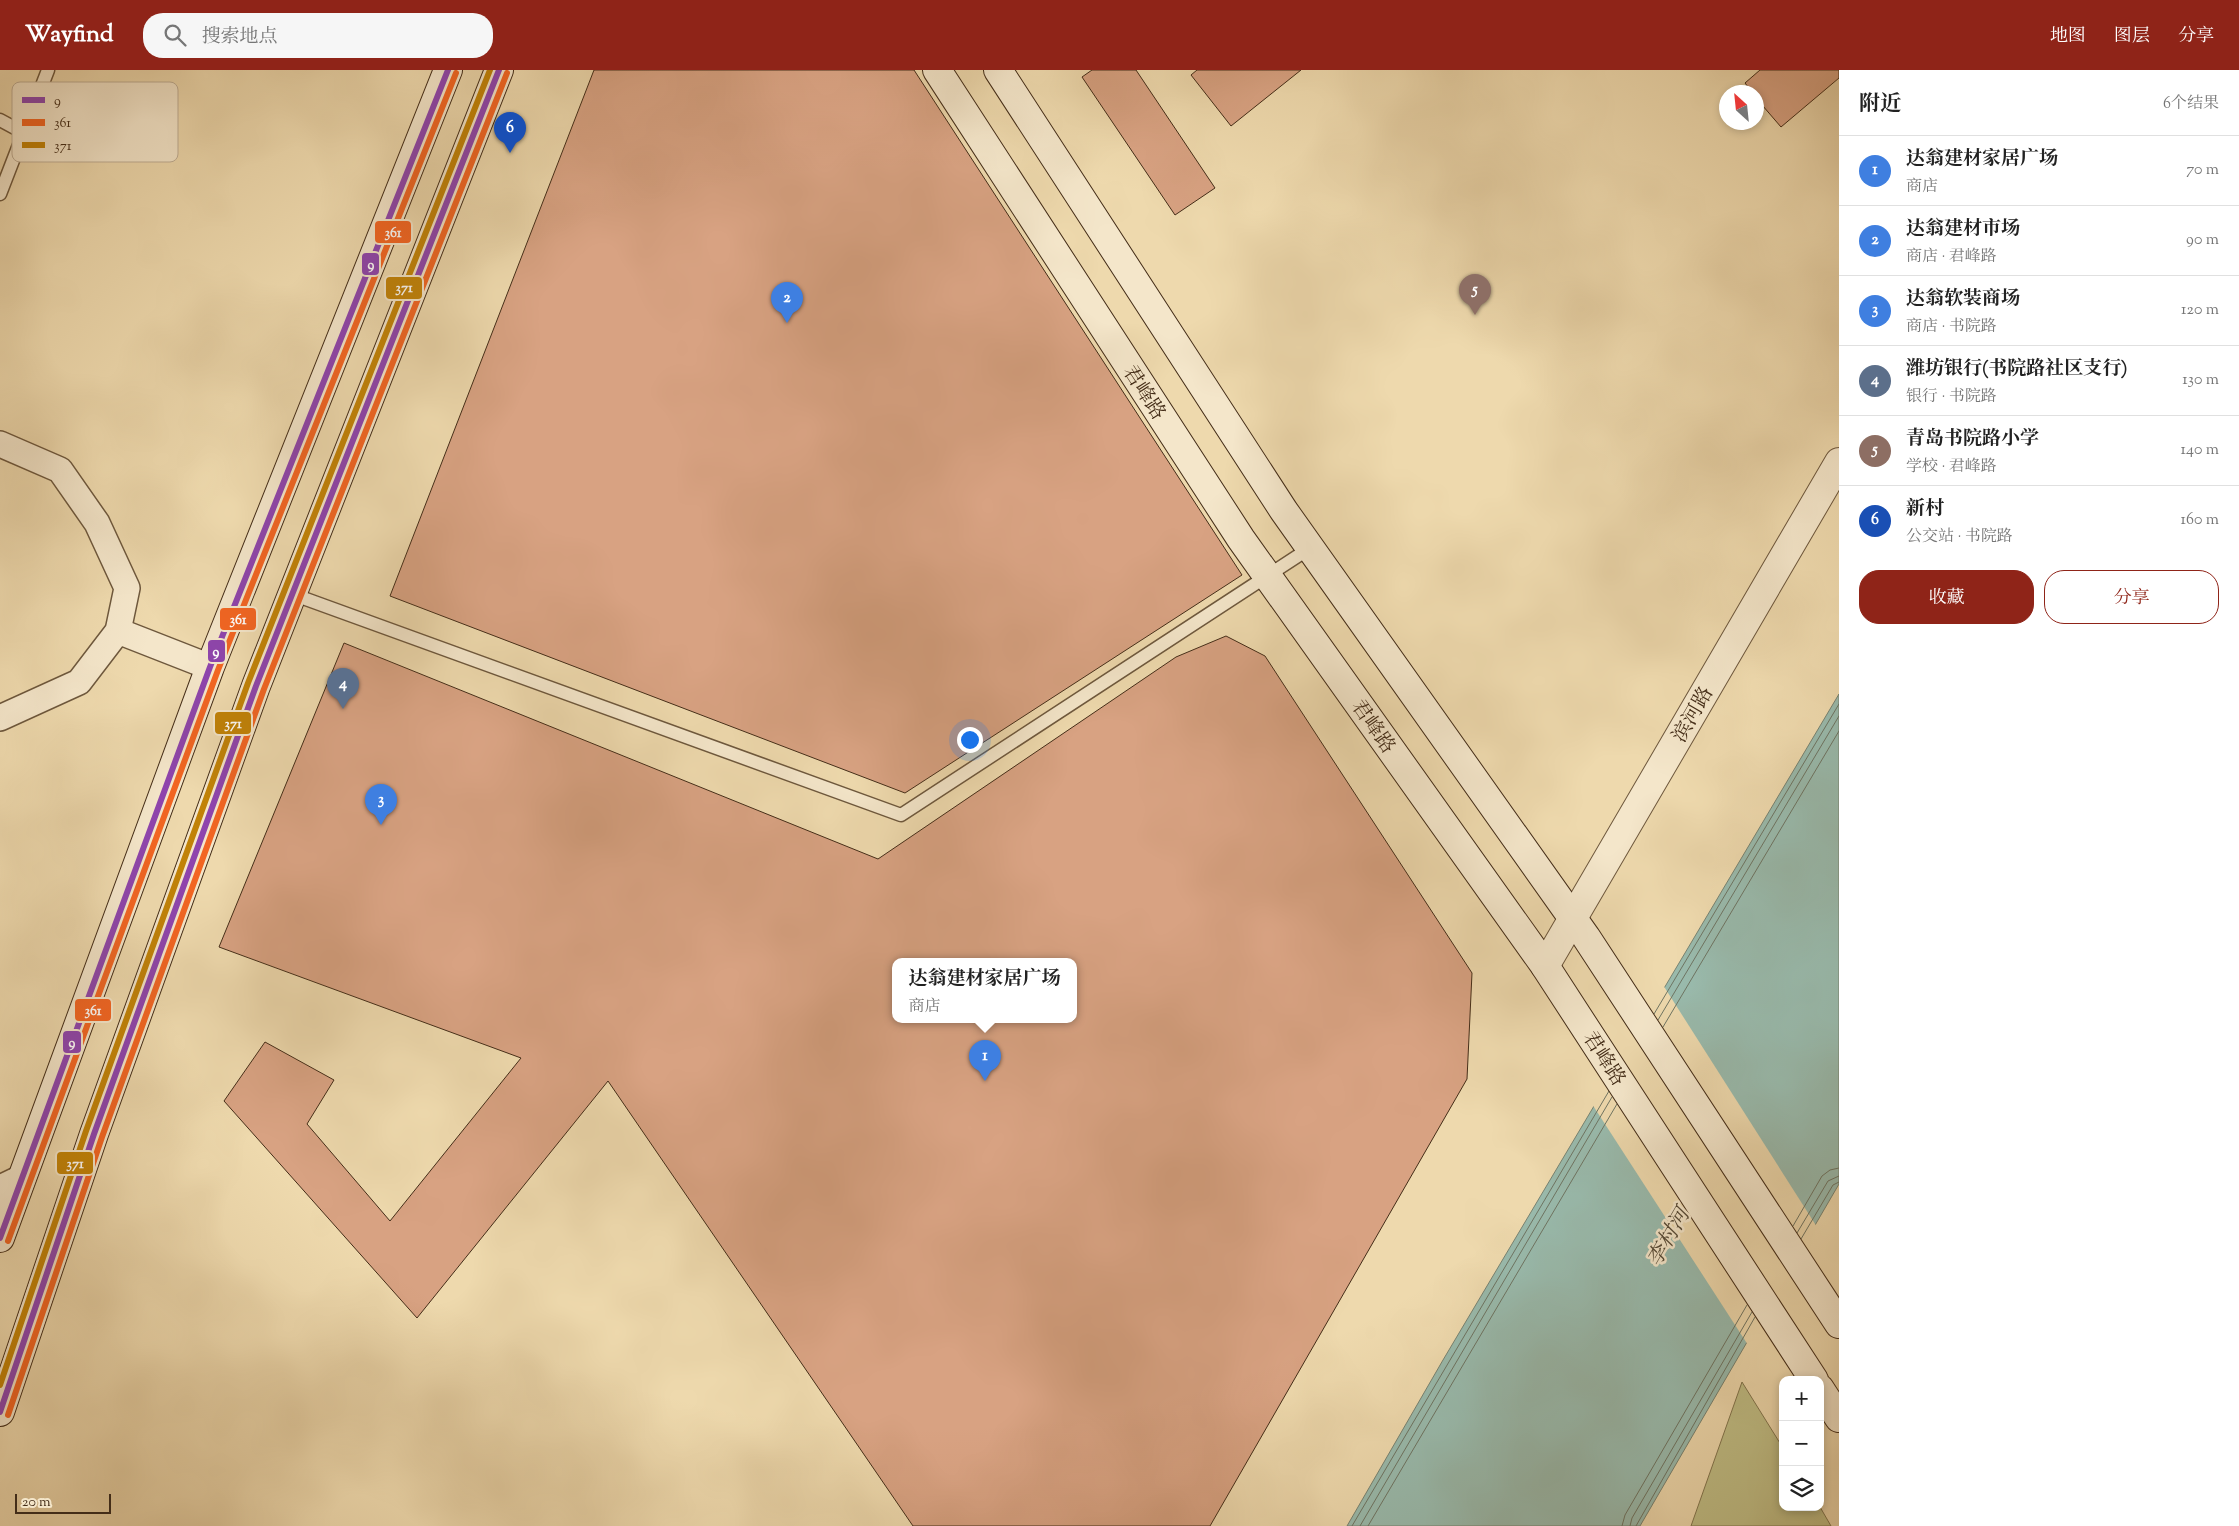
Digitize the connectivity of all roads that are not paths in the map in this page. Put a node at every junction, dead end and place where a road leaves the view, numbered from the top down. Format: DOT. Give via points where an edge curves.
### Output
graph roads {
  1 [pos="48,70"];
  2 [pos="448,70"];
  3 [pos="499,70"];
  4 [pos="936,70"];
  5 [pos="998,70"];
  6 [pos="43,82"];
  7 [pos="0,120"];
  8 [pos="12,126"];
  9 [pos="13,162"];
  10 [pos="0,194"];
  11 [pos="0,444"];
  12 [pos="1839,462"];
  13 [pos="1310,548"];
  14 [pos="1268,577"];
  15 [pos="292,594"];
  16 [pos="118,631"];
  17 [pos="210,667"];
  18 [pos="0,718"];
  19 [pos="1573,918"];
  20 [pos="1544,966"];
  21 [pos="10,1183"];
  22 [pos="0,1238"];
  23 [pos="1839,1324"];
  24 [pos="1811,1376"];
  25 [pos="1824,1395"];
  26 [pos="0,1412"];
  27 [pos="1839,1418"];
  1 -- 6 [label="lane"];
  2 -- 17 [label="main road"];
  3 -- 15 [label="main road"];
  4 -- 14 [label="main road, 君峰路"];
  5 -- 13 [label="main road"];
  7 -- 8 [label="lane"];
  9 -- 10 [label="lane"];
  11 -- 16 [label="street" via="60,470 97,523 127,588"];
  12 -- 19 [label="main road, 滨河路"];
  13 -- 14 [label="lane"];
  13 -- 19 [label="main road"];
  14 -- 15 [label="lane" via="901,815"];
  14 -- 20 [label="main road, 君峰路"];
  15 -- 26 [label="main road" via="94,1134"];
  16 -- 17 [label="street"];
  16 -- 18 [label="street" via="79,682"];
  17 -- 21 [label="main road"];
  19 -- 20 [label="main road, 滨河路"];
  19 -- 23 [label="main road"];
  20 -- 24 [label="main road, 君峰路"];
  21 -- 22 [label="main road"];
  25 -- 27 [label="main road"];
}
